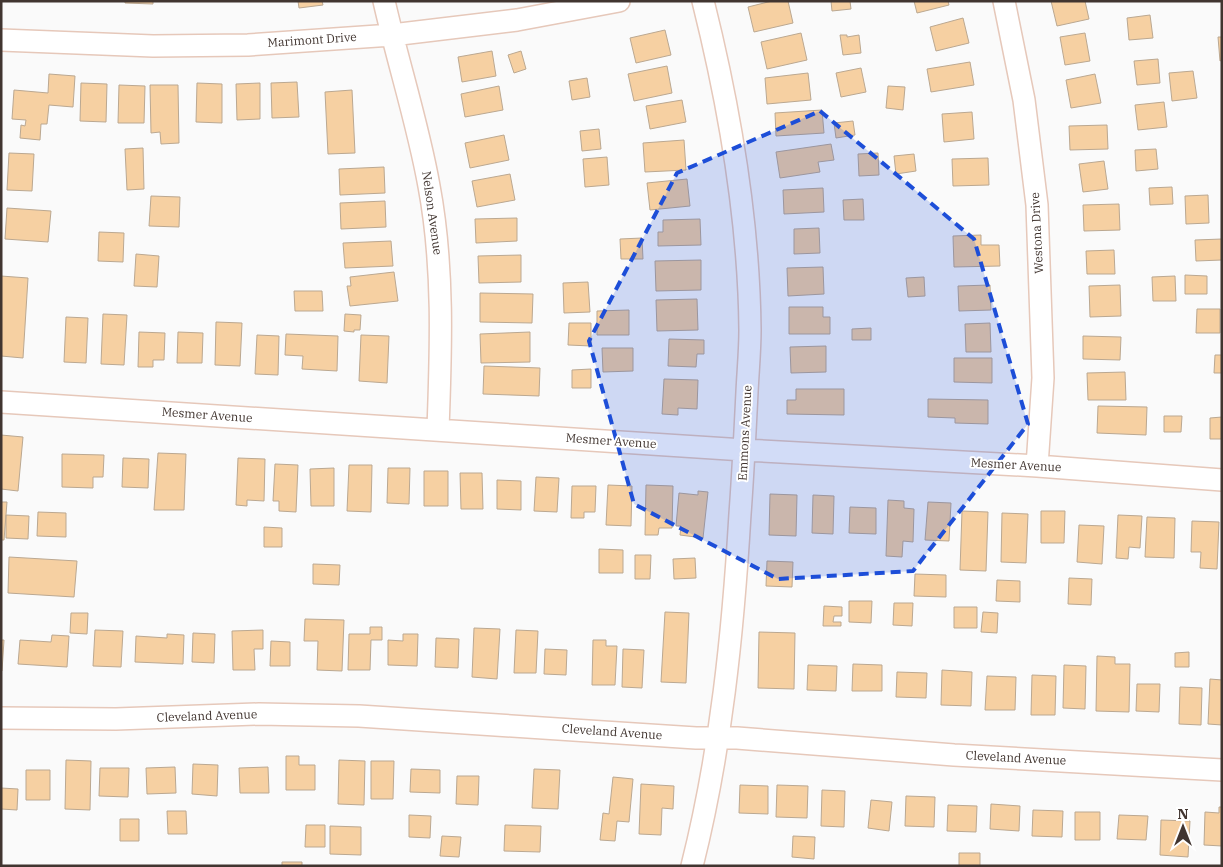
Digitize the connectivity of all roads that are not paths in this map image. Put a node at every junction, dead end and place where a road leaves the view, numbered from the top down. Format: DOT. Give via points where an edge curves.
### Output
graph roads {
  1 [pos="384,1"];
  2 [pos="620,1"];
  3 [pos="703,1"];
  4 [pos="1004,1"];
  5 [pos="392,35"];
  6 [pos="1,40"];
  7 [pos="1,402"];
  8 [pos="438,430"];
  9 [pos="744,450"];
  10 [pos="1037,466"];
  11 [pos="1222,480"];
  12 [pos="1,718"];
  13 [pos="717,738"];
  14 [pos="1222,770"];
  15 [pos="692,866"];
  1 -- 5 [label="street, Nelson Avenue"];
  2 -- 5 [label="street, Marimont Drive" via="517,20"];
  3 -- 9 [label="street, Emmons Avenue" via="730,123 746,254 750,331"];
  4 -- 10 [label="street, Westona Drive" via="1024,100 1037,205 1044,378"];
  5 -- 6 [label="street, Marimont Drive" via="248,45 172,46"];
  5 -- 8 [label="street, Nelson Avenue" via="430,188 441,344"];
  7 -- 8 [label="street, Mesmer Avenue"];
  8 -- 9 [label="street, Mesmer Avenue"];
  9 -- 10 [label="street, Mesmer Avenue"];
  9 -- 13 [label="street, Emmons Avenue" via="731,646"];
  10 -- 11 [label="street, Mesmer Avenue"];
  12 -- 13 [label="street, Cleveland Avenue" via="98,719 259,714 359,716"];
  13 -- 14 [label="street, Cleveland Avenue"];
  13 -- 15 [label="street, Emmons Avenue"];
}
